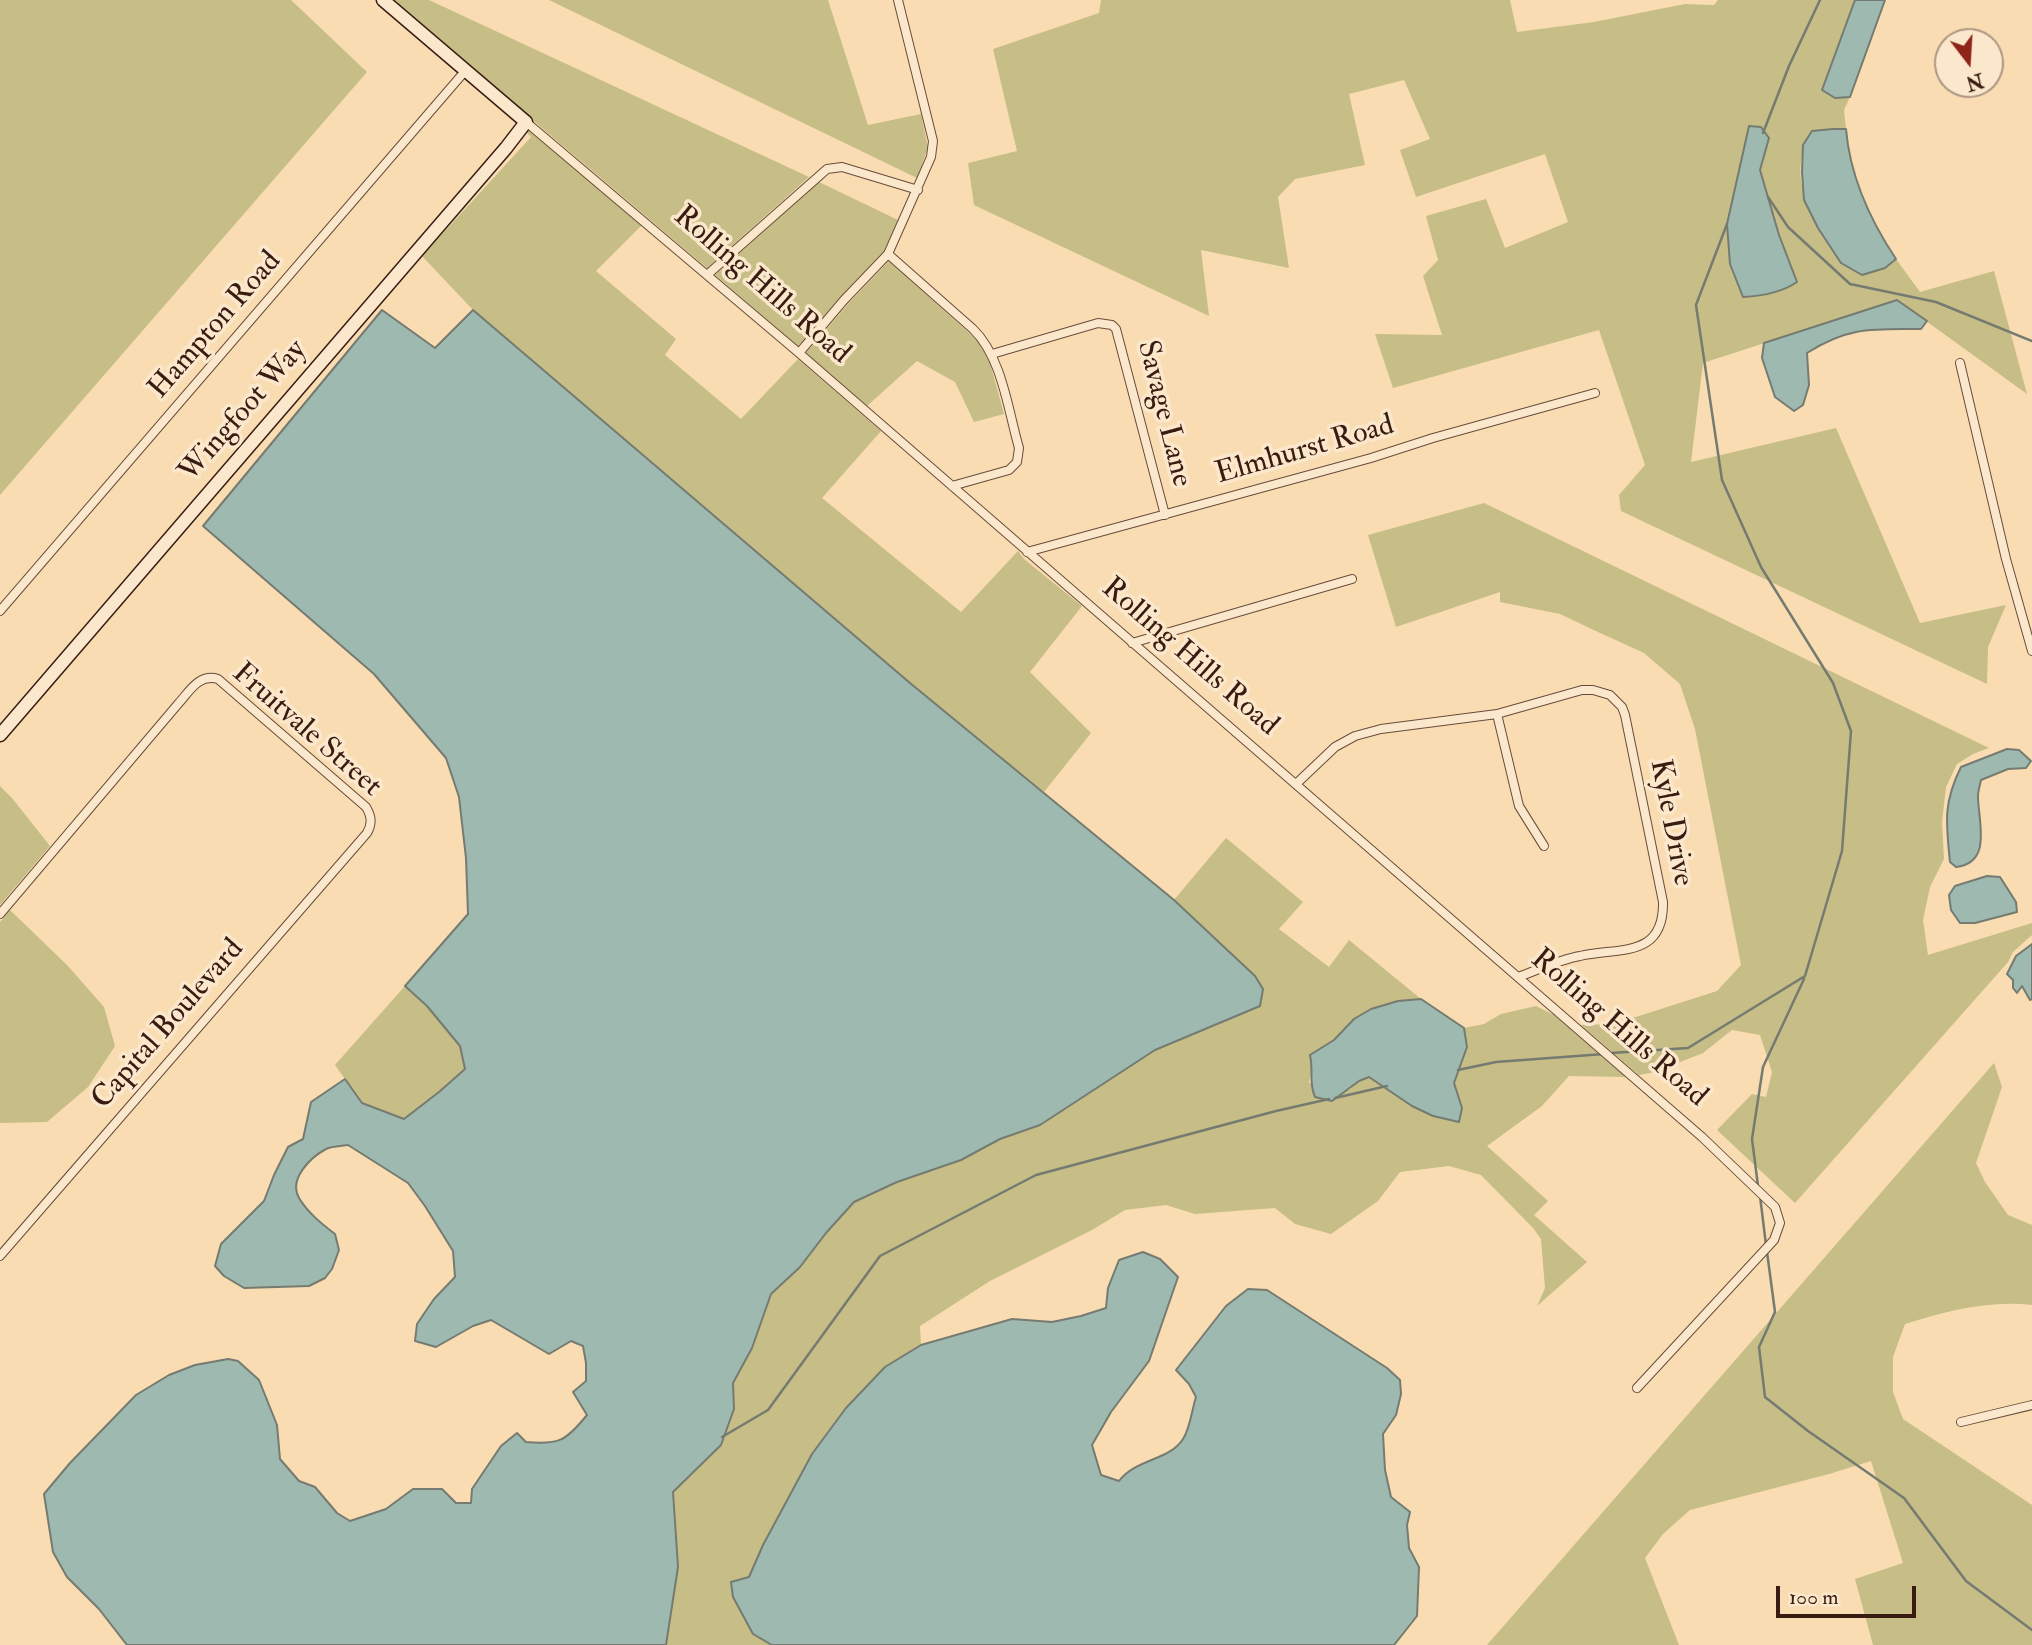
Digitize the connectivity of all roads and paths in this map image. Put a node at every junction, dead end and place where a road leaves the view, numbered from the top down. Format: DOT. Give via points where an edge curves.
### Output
graph roads {
  1 [pos="383,0"];
  2 [pos="898,0"];
  3 [pos="466,70"];
  4 [pos="526,121"];
  5 [pos="918,190"];
  6 [pos="888,254"];
  7 [pos="707,275"];
  8 [pos="799,353"];
  9 [pos="992,354"];
  10 [pos="1959,363"];
  11 [pos="1595,393"];
  12 [pos="952,486"];
  13 [pos="1165,515"];
  14 [pos="1027,552"];
  15 [pos="1352,579"];
  16 [pos="0,611"];
  17 [pos="1132,643"];
  18 [pos="2032,651"];
  19 [pos="1497,714"];
  20 [pos="0,735"];
  21 [pos="1296,784"];
  22 [pos="371,824"];
  23 [pos="1544,846"];
  24 [pos="0,914"];
  25 [pos="1518,977"];
  26 [pos="0,1256"];
  27 [pos="1637,1388"];
  28 [pos="2032,1405"];
  29 [pos="1961,1422"];
  1 -- 3 [label="street, Rolling Hills Road"];
  2 -- 5 [label="street" via="933,141"];
  3 -- 4 [label="street, Rolling Hills Road"];
  3 -- 16 [label="street, Hampton Road"];
  4 -- 7 [label="street, Rolling Hills Road"];
  4 -- 20 [label="street, Wingfoot Way"];
  5 -- 6 [label="street"];
  5 -- 7 [label="street" via="842,167 827,169"];
  6 -- 8 [label="street"];
  6 -- 9 [label="street" via="982,337"];
  7 -- 8 [label="street, Rolling Hills Road"];
  8 -- 12 [label="street, Rolling Hills Road"];
  9 -- 12 [label="street" via="1019,448 1017,462 1009,470"];
  9 -- 13 [label="street, Savage Lane" via="1098,324 1112,325"];
  10 -- 18 [label="street"];
  11 -- 13 [label="street, Elmhurst Road"];
  12 -- 14 [label="street, Rolling Hills Road"];
  13 -- 14 [label="street, Elmhurst Road"];
  14 -- 17 [label="street, Rolling Hills Road"];
  15 -- 17 [label="street"];
  17 -- 21 [label="street, Rolling Hills Road"];
  19 -- 21 [label="street, Kyle Drive" via="1355,736 1326,754"];
  19 -- 23 [label="street" via="1520,806"];
  19 -- 25 [label="street, Kyle Drive" via="1583,690 1601,691 1617,700 1625,715 1663,902 1659,927 1641,946 1566,959"];
  21 -- 25 [label="street, Rolling Hills Road"];
  22 -- 24 [label="street, Fruitvale Street" via="366,807 218,679 206,678 178,704"];
  22 -- 26 [label="street, Capital Boulevard"];
  25 -- 27 [label="street, Rolling Hills Road" via="1725,1157 1779,1215 1779,1230 1773,1240"];
  28 -- 29 [label="street"];
}
